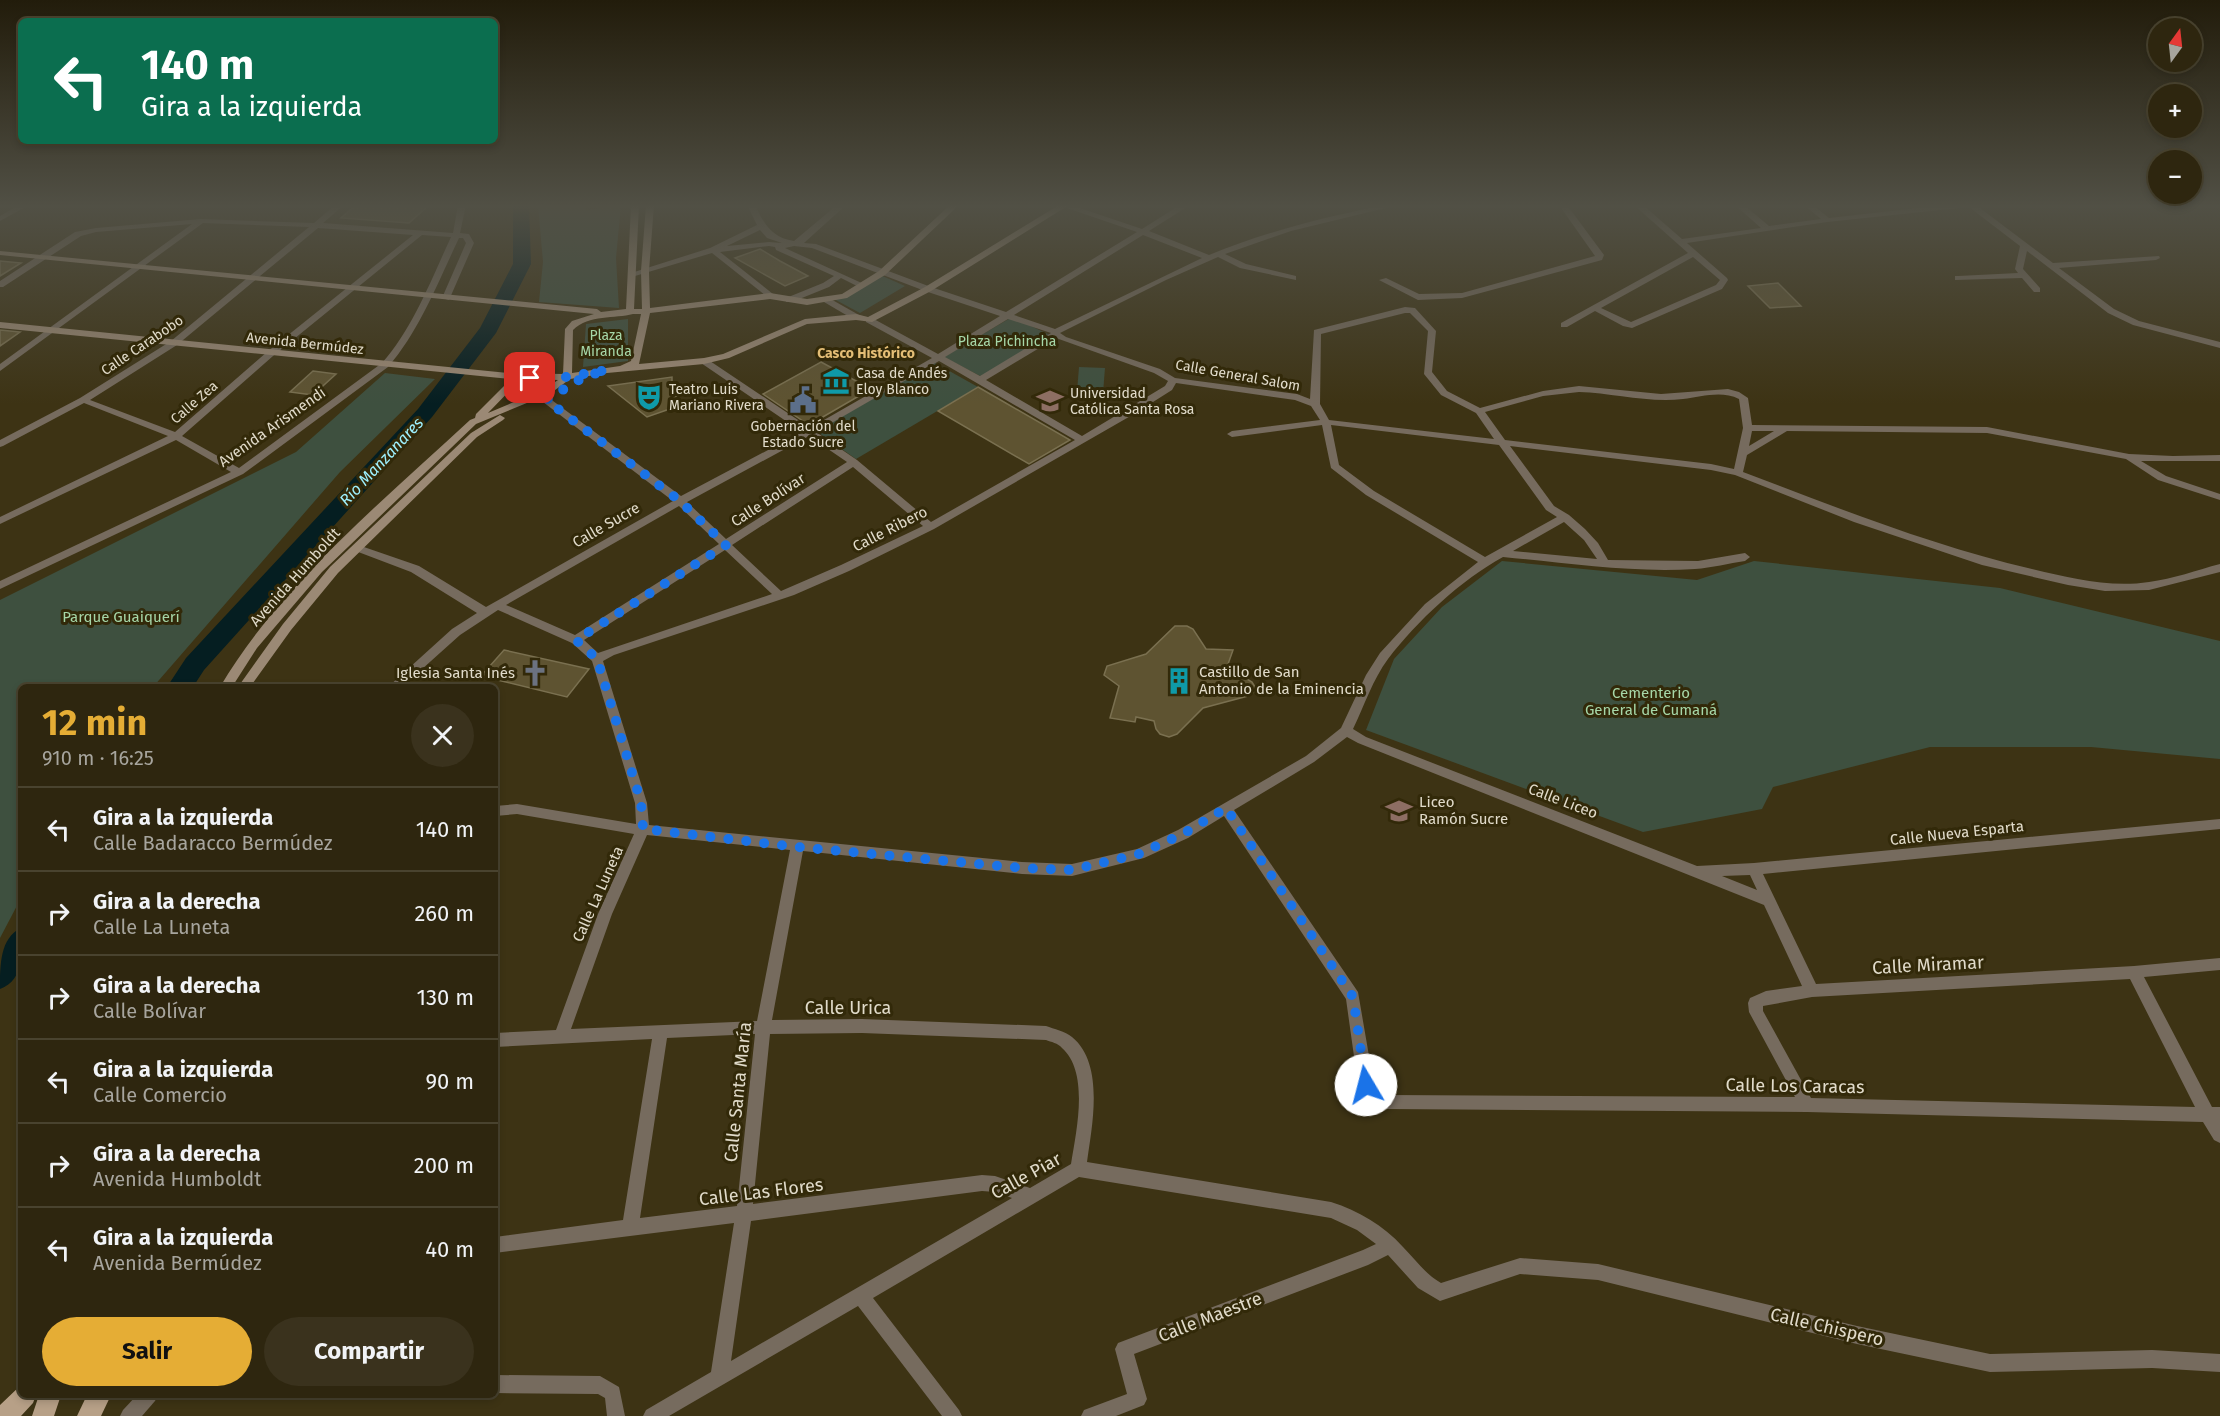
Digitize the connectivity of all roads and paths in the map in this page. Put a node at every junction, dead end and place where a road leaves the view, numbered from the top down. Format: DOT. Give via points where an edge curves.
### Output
graph roads {
  1 [pos="21,271"];
  2 [pos="130,271"];
  3 [pos="175,271"];
  4 [pos="260,271"];
  5 [pos="374,271"];
  6 [pos="439,271"];
  7 [pos="458,271"];
  8 [pos="645,271"];
  9 [pos="739,271"];
  10 [pos="833,271"];
  11 [pos="877,271"];
  12 [pos="957,271"];
  13 [pos="1078,271"];
  14 [pos="1184,271"];
  15 [pos="1264,271"];
  16 [pos="1552,271"];
  17 [pos="1661,271"];
  18 [pos="1714,271"];
  19 [pos="2020,271"];
  20 [pos="2058,271"];
  21 [pos="882,273"];
  22 [pos="632,274"];
  23 [pos="840,274"];
  24 [pos="2023,275"];
  25 [pos="1293,278"];
  26 [pos="1958,278"];
  27 [pos="251,279"];
  28 [pos="1383,280"];
  29 [pos="0,285"];
  30 [pos="862,285"];
  31 [pos="353,289"];
  32 [pos="928,289"];
  33 [pos="2037,290"];
  34 [pos="770,296"];
  35 [pos="1413,296"];
  36 [pos="427,297"];
  37 [pos="446,298"];
  38 [pos="789,300"];
  39 [pos="827,300"];
  40 [pos="1595,308"];
  41 [pos="1409,309"];
  42 [pos="646,311"];
  43 [pos="608,313"];
  44 [pos="630,313"];
  45 [pos="1007,315"];
  46 [pos="856,317"];
  47 [pos="869,320"];
  48 [pos="0,325"];
  49 [pos="1564,325"];
  50 [pos="50,330"];
  51 [pos="1056,333"];
  52 [pos="174,343"];
  53 [pos="2220,345"];
  54 [pos="270,354"];
  55 [pos="938,358"];
  56 [pos="704,361"];
  57 [pos="385,365"];
  58 [pos="0,368"];
  59 [pos="607,370"];
  60 [pos="513,377"];
  61 [pos="567,377"];
  62 [pos="981,380"];
  63 [pos="1173,380"];
  64 [pos="83,400"];
  65 [pos="546,400"];
  66 [pos="1315,404"];
  67 [pos="1479,411"];
  68 [pos="473,422"];
  69 [pos="1326,422"];
  70 [pos="1748,428"];
  71 [pos="1786,428"];
  72 [pos="809,432"];
  73 [pos="1232,434"];
  74 [pos="176,436"];
  75 [pos="1080,439"];
  76 [pos="1501,443"];
  77 [pos="0,444"];
  78 [pos="1742,454"];
  79 [pos="2129,457"];
  80 [pos="2220,458"];
  81 [pos="854,462"];
  82 [pos="240,472"];
  83 [pos="1738,473"];
  84 [pos="2218,495"];
  85 [pos="680,501"];
  86 [pos="1565,517"];
  87 [pos="0,521"];
  88 [pos="930,527"];
  89 [pos="726,545"];
  90 [pos="357,548"];
  91 [pos="1498,553"];
  92 [pos="1745,557"];
  93 [pos="1485,562"];
  94 [pos="1605,563"];
  95 [pos="2220,568"];
  96 [pos="0,585"];
  97 [pos="779,595"];
  98 [pos="496,605"];
  99 [pos="485,612"];
  100 [pos="576,640"];
  101 [pos="597,659"];
  102 [pos="228,684"];
  103 [pos="246,684"];
  104 [pos="397,684"];
  105 [pos="1346,730"];
  106 [pos="1226,808"];
  107 [pos="498,813"];
  108 [pos="2220,824"];
  109 [pos="643,829"];
  110 [pos="797,847"];
  111 [pos="1754,870"];
  112 [pos="1697,872"];
  113 [pos="1770,901"];
  114 [pos="2220,963"];
  115 [pos="2134,972"];
  116 [pos="1812,991"];
  117 [pos="764,1027"];
  118 [pos="661,1032"];
  119 [pos="561,1037"];
  120 [pos="498,1040"];
  121 [pos="1807,1105"];
  122 [pos="2213,1114"];
  123 [pos="2220,1135"];
  124 [pos="1078,1169"];
  125 [pos="1030,1196"];
  126 [pos="744,1214"];
  127 [pos="630,1228"];
  128 [pos="498,1245"];
  129 [pos="1390,1245"];
  130 [pos="1440,1292"];
  131 [pos="860,1295"];
  132 [pos="2220,1363"];
  133 [pos="719,1378"];
  134 [pos="498,1384"];
  135 [pos="22,1398"];
  136 [pos="49,1398"];
  137 [pos="98,1398"];
  138 [pos="146,1398"];
  139 [pos="4,1416"];
  140 [pos="44,1416"];
  141 [pos="88,1416"];
  142 [pos="129,1416"];
  143 [pos="616,1416"];
  144 [pos="652,1416"];
  145 [pos="953,1416"];
  146 [pos="1090,1416"];
  1 -- 29 [label="street"];
  2 -- 50 [label="street"];
  3 -- 27 [label="street"];
  4 -- 27 [label="street, Calle Carabobo"];
  5 -- 31 [label="street, Calle Zea"];
  6 -- 36 [label="street, Avenida Arismendi"];
  7 -- 37 [label="street"];
  8 -- 22 [label="street"];
  8 -- 42 [label="street, Avenida Humboldt"];
  9 -- 34 [label="street"];
  10 -- 23 [label="street"];
  11 -- 21 [label="street, Calle General Salom"];
  12 -- 32 [label="street"];
  13 -- 45 [label="street, Calle Sucre"];
  14 -- 51 [label="street"];
  15 -- 25 [label="street"];
  16 -- 35 [label="street" via="1462,296"];
  17 -- 40 [label="street"];
  18 -- 40 [label="street" via="1724,280 1719,288 1632,325"];
  19 -- 24 [label="street"];
  20 -- 53 [label="street" via="2101,304 2136,323"];
  21 -- 30 [label="street"];
  21 -- 32 [label="street, Calle General Salom"];
  22 -- 44 [label="street"];
  23 -- 30 [label="street"];
  23 -- 38 [label="street" via="826,285"];
  24 -- 26 [label="street"];
  24 -- 33 [label="street"];
  27 -- 31 [label="street"];
  27 -- 52 [label="street, Calle Carabobo"];
  28 -- 35 [label="street"];
  30 -- 39 [label="street" via="844,296"];
  31 -- 36 [label="street"];
  31 -- 54 [label="street, Calle Zea"];
  32 -- 45 [label="street, Calle General Salom"];
  32 -- 47 [label="street"];
  34 -- 38 [label="street"];
  34 -- 42 [label="street"];
  35 -- 41 [label="street"];
  36 -- 37 [label="street"];
  36 -- 57 [label="street, Avenida Arismendi" via="399,349"];
  37 -- 43 [label="street"];
  38 -- 39 [label="street"];
  39 -- 46 [label="street"];
  40 -- 49 [label="street"];
  41 -- 66 [label="street" via="1317,332"];
  41 -- 67 [label="street" via="1432,331 1427,372 1444,393"];
  42 -- 44 [label="street"];
  42 -- 59 [label="street, Avenida Humboldt" via="635,363"];
  43 -- 44 [label="street"];
  43 -- 61 [label="street" via="575,322 569,329"];
  45 -- 51 [label="street, Calle General Salom"];
  45 -- 55 [label="street, Calle Sucre"];
  46 -- 47 [label="street"];
  46 -- 56 [label="street" via="795,324 726,356"];
  47 -- 55 [label="street"];
  48 -- 50 [label="street, Avenida Bermúdez"];
  50 -- 52 [label="street, Avenida Bermúdez"];
  50 -- 58 [label="street"];
  51 -- 62 [label="street"];
  51 -- 63 [label="street, Calle General Salom"];
  52 -- 54 [label="street, Avenida Bermúdez"];
  52 -- 64 [label="street, Calle Carabobo"];
  54 -- 57 [label="street, Avenida Bermúdez"];
  54 -- 74 [label="street, Calle Zea"];
  55 -- 62 [label="street"];
  55 -- 72 [label="street, Calle Sucre"];
  56 -- 59 [label="street"];
  56 -- 72 [label="street"];
  57 -- 60 [label="street, Avenida Bermúdez"];
  57 -- 82 [label="street, Avenida Arismendi"];
  59 -- 61 [label="street, Avenida Bermúdez"];
  59 -- 65 [label="street, Avenida Humboldt" via="584,377"];
  60 -- 61 [label="street, Avenida Bermúdez"];
  60 -- 68 [label="street"];
  61 -- 68 [label="street, Avenida Humboldt" via="549,391"];
  62 -- 75 [label="street"];
  63 -- 66 [label="street, Calle General Salom" via="1297,397"];
  63 -- 75 [label="street, Calle Ribero" via="1169,388 1154,398"];
  64 -- 74 [label="street"];
  64 -- 77 [label="street, Calle Carabobo"];
  65 -- 85 [label="street"];
  65 -- 90 [label="street, Avenida Humboldt" via="491,422 474,435"];
  66 -- 69 [label="street"];
  67 -- 70 [label="street" via="1580,388 1674,397 1729,391 1743,398"];
  67 -- 76 [label="street"];
  68 -- 102 [label="street, Avenida Humboldt" via="318,569 253,645"];
  69 -- 73 [label="street"];
  69 -- 76 [label="street"];
  69 -- 93 [label="street" via="1334,466 1370,493"];
  70 -- 71 [label="street"];
  70 -- 78 [label="street"];
  71 -- 78 [label="street"];
  71 -- 79 [label="street" via="1987,430"];
  72 -- 81 [label="street"];
  72 -- 85 [label="street, Calle Sucre"];
  74 -- 82 [label="street"];
  74 -- 87 [label="street, Calle Zea"];
  75 -- 88 [label="street, Calle Ribero"];
  76 -- 83 [label="street"];
  76 -- 86 [label="street" via="1550,508"];
  78 -- 83 [label="street"];
  79 -- 80 [label="street"];
  79 -- 84 [label="street" via="2162,478"];
  81 -- 88 [label="street"];
  81 -- 89 [label="street, Calle Bolívar"];
  82 -- 96 [label="street, Avenida Arismendi"];
  83 -- 95 [label="street" via="1858,520 1986,562 2068,581 2105,587 2149,586"];
  85 -- 89 [label="street"];
  85 -- 98 [label="street, Calle Sucre"];
  86 -- 91 [label="street"];
  86 -- 94 [label="street" via="1590,538"];
  88 -- 97 [label="street, Calle Ribero"];
  89 -- 97 [label="street"];
  89 -- 100 [label="street, Calle Bolívar"];
  90 -- 99 [label="street" via="415,569"];
  90 -- 103 [label="street, Avenida Humboldt" via="287,627"];
  91 -- 93 [label="street"];
  91 -- 94 [label="street"];
  92 -- 94 [label="street" via="1698,565"];
  93 -- 105 [label="street" via="1429,607 1384,656"];
  97 -- 101 [label="street, Calle Ribero"];
  98 -- 99 [label="street, Calle Sucre"];
  98 -- 100 [label="street"];
  99 -- 104 [label="street, Calle Sucre"];
  100 -- 101 [label="street"];
  101 -- 109 [label="street, Calle La Luneta" via="641,802"];
  105 -- 106 [label="street" via="1310,759"];
  105 -- 112 [label="street, Calle Liceo" via="1362,740"];
  106 -- 110 [label="street" via="1139,854 1072,870"];
  106 -- 121 [label="street, Calle Los Caracas" via="1353,997 1371,1096 1387,1102"];
  107 -- 109 [label="street" via="517,809"];
  108 -- 111 [label="street, Calle Nueva Esparta"];
  109 -- 110 [label="street"];
  109 -- 119 [label="street, Calle La Luneta" via="590,951"];
  110 -- 117 [label="street, Calle Santa María"];
  111 -- 112 [label="street, Calle Nueva Esparta"];
  111 -- 113 [label="street"];
  112 -- 113 [label="street, Calle Liceo"];
  113 -- 116 [label="street"];
  114 -- 115 [label="street, Calle Miramar"];
  115 -- 116 [label="street, Calle Miramar"];
  115 -- 122 [label="street"];
  116 -- 121 [label="street, Calle Miramar" via="1755,1003 1756,1012"];
  117 -- 118 [label="street, Calle Urica"];
  117 -- 124 [label="street, Calle Urica" via="862,1026 1046,1033 1067,1042 1084,1069 1086,1110"];
  117 -- 126 [label="street, Calle Santa María"];
  118 -- 119 [label="street, Calle Urica"];
  118 -- 127 [label="street"];
  119 -- 120 [label="street, Calle Urica"];
  121 -- 122 [label="street, Calle Los Caracas"];
  122 -- 123 [label="street"];
  124 -- 125 [label="street, Calle Piar"];
  124 -- 129 [label="street, Calle Piar" via="1331,1210 1358,1219"];
  125 -- 126 [label="street, Calle Las Flores" via="982,1183"];
  125 -- 131 [label="street, Calle Piar"];
  126 -- 127 [label="street, Calle Las Flores"];
  126 -- 133 [label="street, Calle Santa María"];
  127 -- 128 [label="street, Calle Las Flores"];
  129 -- 130 [label="street, Calle Piar" via="1423,1283"];
  129 -- 146 [label="street, Calle Maestre" via="1368,1257 1124,1349 1138,1399"];
  130 -- 132 [label="street, Calle Chispero" via="1520,1266 1598,1272 1990,1363 2152,1359"];
  131 -- 133 [label="street, Calle Piar"];
  131 -- 145 [label="street"];
  133 -- 144 [label="street, Calle Piar"];
  134 -- 143 [label="street" via="600,1385 613,1393"];
  135 -- 139 [label="main road"];
  136 -- 140 [label="main road"];
  137 -- 141 [label="main road"];
  138 -- 142 [label="street"];
}
